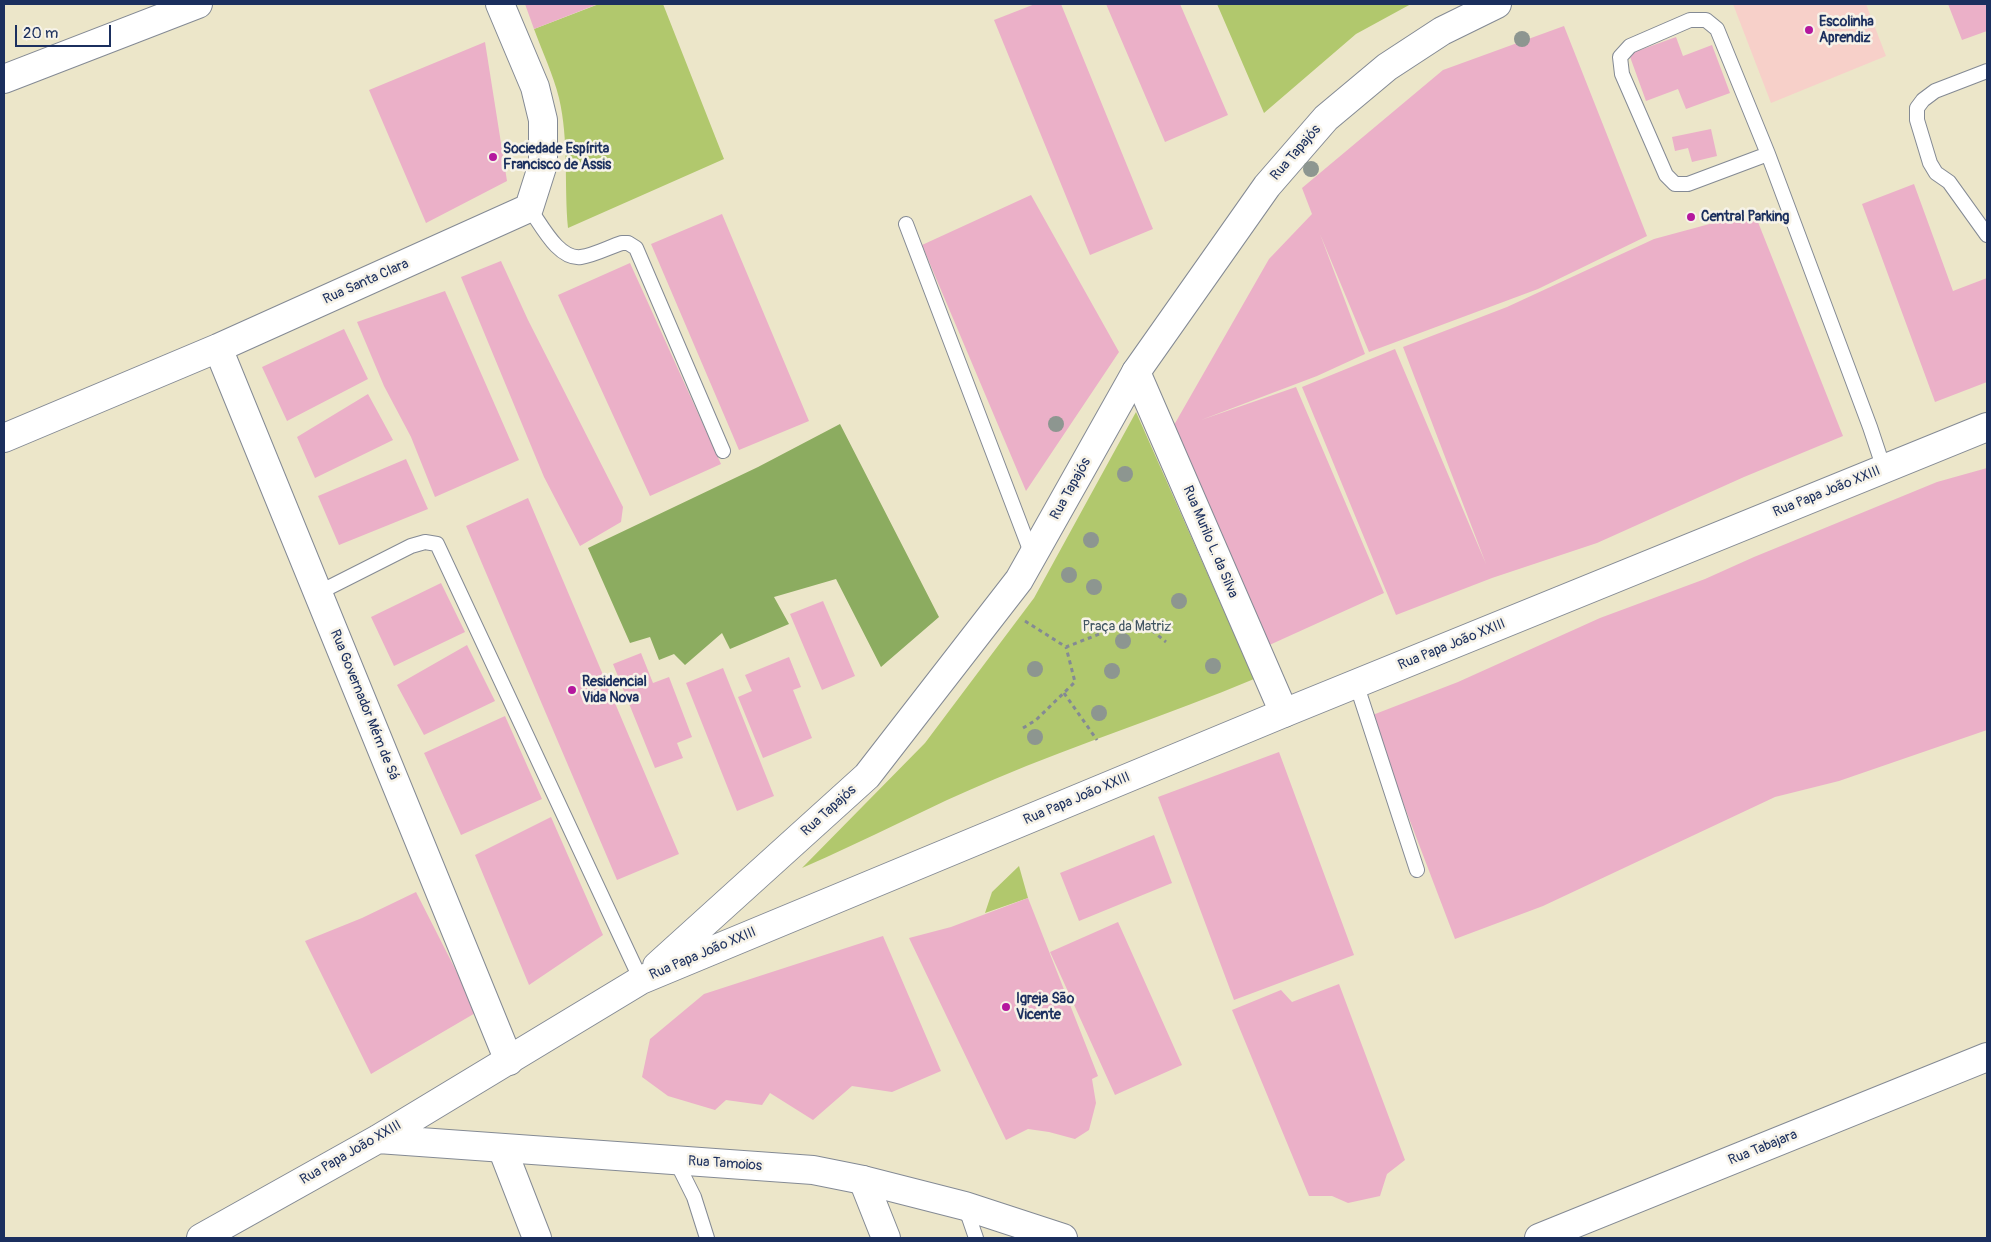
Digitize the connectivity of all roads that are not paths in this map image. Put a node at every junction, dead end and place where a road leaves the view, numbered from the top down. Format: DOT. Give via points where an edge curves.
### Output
graph roads {
  1 [pos="198,4"];
  2 [pos="500,4"];
  3 [pos="1496,4"];
  4 [pos="1987,71"];
  5 [pos="4,79"];
  6 [pos="1768,154"];
  7 [pos="530,208"];
  8 [pos="906,224"];
  9 [pos="1987,235"];
  10 [pos="218,348"];
  11 [pos="1136,372"];
  12 [pos="1987,427"];
  13 [pos="4,438"];
  14 [pos="723,451"];
  15 [pos="1884,469"];
  16 [pos="1033,557"];
  17 [pos="318,593"];
  18 [pos="1356,684"];
  19 [pos="1284,713"];
  20 [pos="1417,870"];
  21 [pos="641,980"];
  22 [pos="1987,1057"];
  23 [pos="510,1061"];
  24 [pos="378,1139"];
  25 [pos="502,1148"];
  26 [pos="676,1161"];
  27 [pos="863,1180"];
  28 [pos="966,1206"];
  29 [pos="201,1238"];
  30 [pos="537,1238"];
  31 [pos="707,1238"];
  32 [pos="886,1238"];
  33 [pos="976,1238"];
  34 [pos="1063,1238"];
  35 [pos="1538,1238"];
  1 -- 5 [label="street"];
  2 -- 7 [label="street" via="535,87 543,120 543,164"];
  3 -- 11 [label="street, Rua Tapajós" via="1442,31 1387,67 1326,118 1267,186"];
  4 -- 9 [label="lane" via="1935,91 1917,108 1917,120 1930,163 1936,173 1949,182"];
  6 -- 6 [label="lane" via="1717,28 1706,20 1690,20 1630,46 1620,57 1622,74 1651,142 1666,175 1675,184 1688,184"];
  6 -- 15 [label="lane"];
  7 -- 10 [label="street, Rua Santa Clara"];
  7 -- 14 [label="lane" via="566,254 580,257 622,243 636,248"];
  8 -- 16 [label="lane"];
  10 -- 13 [label="street, Rua Santa Clara"];
  10 -- 17 [label="street, Rua Governador Mém de Sá"];
  11 -- 16 [label="street, Rua Tapajós"];
  11 -- 19 [label="street, Rua Murilo L. da Silva"];
  12 -- 15 [label="street, Rua Papa João XXIII"];
  15 -- 18 [label="street, Rua Papa João XXIII"];
  16 -- 21 [label="street, Rua Tapajós" via="1019,580 867,776"];
  17 -- 21 [label="lane" via="412,546 425,542 437,544"];
  17 -- 23 [label="street, Rua Governador Mém de Sá"];
  18 -- 19 [label="street, Rua Papa João XXIII"];
  18 -- 20 [label="lane"];
  19 -- 21 [label="street, Rua Papa João XXIII"];
  21 -- 23 [label="street, Rua Papa João XXIII"];
  22 -- 35 [label="street, Rua Tabajara"];
  23 -- 24 [label="street, Rua Papa João XXIII"];
  24 -- 25 [label="street, Rua Tamoios"];
  24 -- 29 [label="street, Rua Papa João XXIII"];
  25 -- 26 [label="street, Rua Tamoios"];
  25 -- 30 [label="street"];
  26 -- 27 [label="street, Rua Tamoios" via="813,1170"];
  26 -- 31 [label="lane" via="694,1197"];
  27 -- 28 [label="street, Rua Tamoios"];
  27 -- 32 [label="street"];
  28 -- 33 [label="lane"];
  28 -- 34 [label="street, Rua Tamoios"];
}
